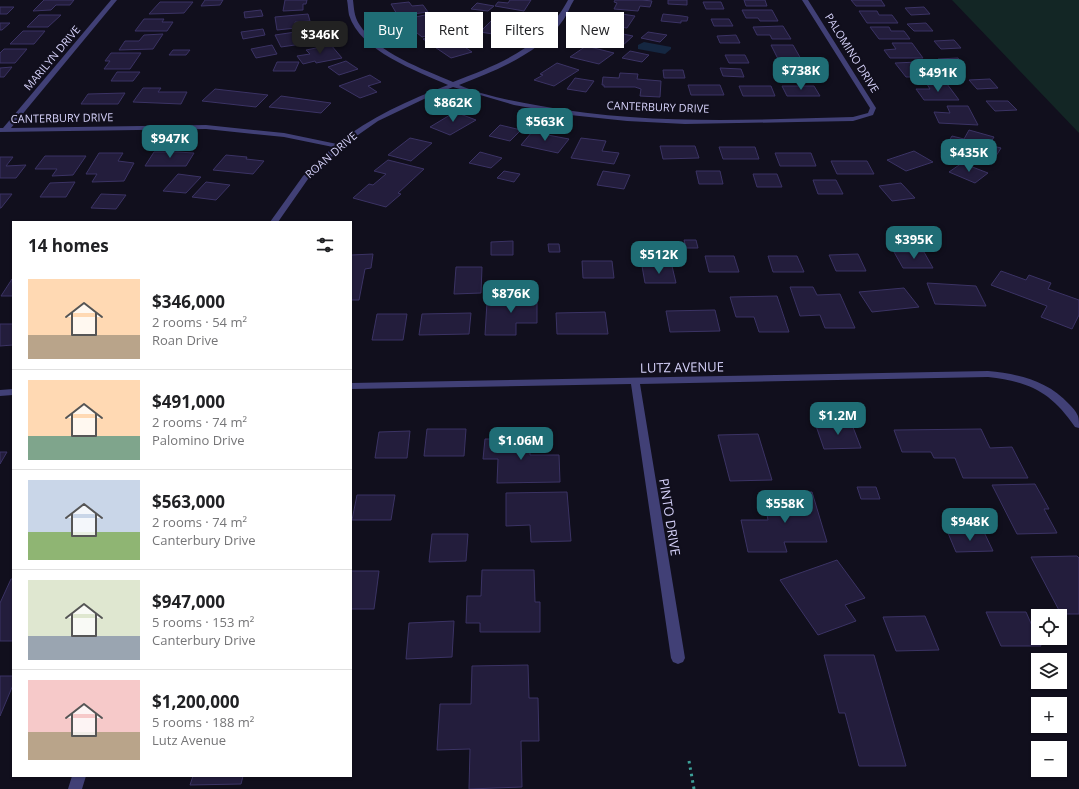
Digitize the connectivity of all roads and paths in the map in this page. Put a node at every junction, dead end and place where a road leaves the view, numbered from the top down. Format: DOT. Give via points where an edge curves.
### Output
graph roads {
  1 [pos="114,0"];
  2 [pos="350,0"];
  3 [pos="571,0"];
  4 [pos="805,0"];
  5 [pos="452,85"];
  6 [pos="866,117"];
  7 [pos="3,129"];
  8 [pos="338,146"];
  9 [pos="275,221"];
  10 [pos="635,381"];
  11 [pos="352,386"];
  12 [pos="12,392"];
  13 [pos="0,393"];
  14 [pos="1079,424"];
  15 [pos="678,658"];
  16 [pos="689,761"];
  17 [pos="79,777"];
  18 [pos="74,789"];
  19 [pos="694,789"];
  1 -- 7 [label="street, MARILYN DRIVE"];
  2 -- 5 [label="street" via="353,16 361,30 376,44 397,59"];
  3 -- 5 [label="street" via="551,32 538,43 498,66"];
  4 -- 6 [label="street, PALOMINO DRIVE" via="873,108 871,114"];
  5 -- 6 [label="street, CANTERBURY DRIVE" via="538,108 613,118 682,121"];
  5 -- 8 [label="street, ROAN DRIVE" via="376,121"];
  7 -- 8 [label="street, CANTERBURY DRIVE" via="206,127 284,135"];
  8 -- 9 [label="street, ROAN DRIVE" via="300,183"];
  10 -- 11 [label="street, LUTZ AVENUE"];
  10 -- 14 [label="street, LUTZ AVENUE" via="1014,376 1034,382 1051,393 1065,405"];
  10 -- 15 [label="street, PINTO DRIVE"];
  12 -- 13 [label="street"];
  16 -- 19 [label="path"];
  17 -- 18 [label="street"];
}
